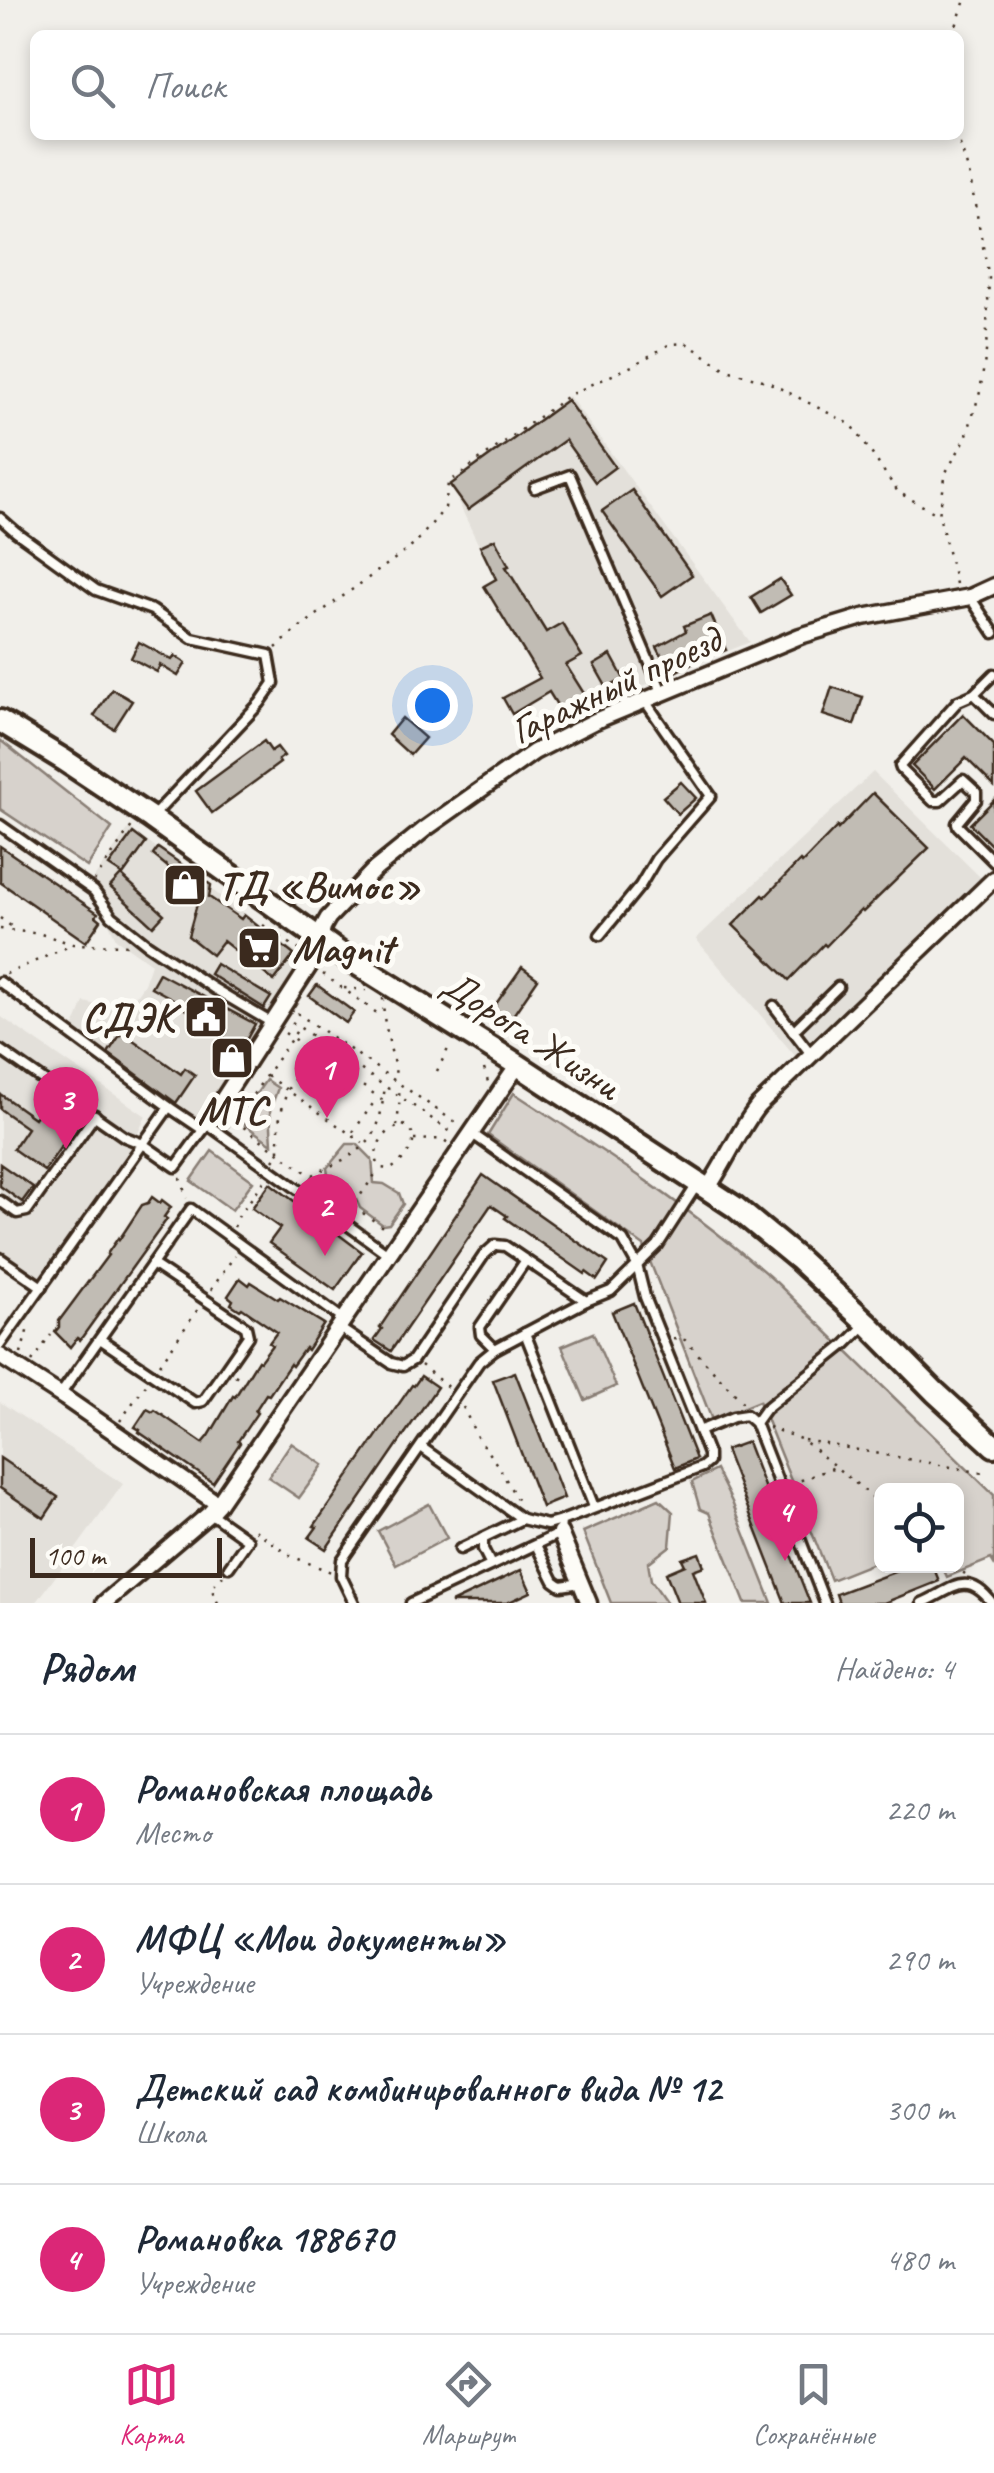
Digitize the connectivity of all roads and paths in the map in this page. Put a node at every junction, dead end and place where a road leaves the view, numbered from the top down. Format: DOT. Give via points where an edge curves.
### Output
graph roads {
  1 [pos="964,0"];
  2 [pos="954,30"];
  3 [pos="959,140"];
  4 [pos="535,488"];
  5 [pos="939,515"];
  6 [pos="0,518"];
  7 [pos="992,591"];
  8 [pos="965,599"];
  9 [pos="994,633"];
  10 [pos="269,655"];
  11 [pos="994,674"];
  12 [pos="663,694"];
  13 [pos="974,694"];
  14 [pos="645,701"];
  15 [pos="994,714"];
  16 [pos="0,721"];
  17 [pos="146,815"];
  18 [pos="0,826"];
  19 [pos="994,862"];
  20 [pos="97,876"];
  21 [pos="994,879"];
  22 [pos="0,918"];
  23 [pos="264,925"];
  24 [pos="0,929"];
  25 [pos="19,932"];
  26 [pos="600,935"];
  27 [pos="320,938"];
  28 [pos="73,944"];
  29 [pos="147,944"];
  30 [pos="303,952"];
  31 [pos="318,970"];
  32 [pos="0,979"];
  33 [pos="838,987"];
  34 [pos="343,988"];
  35 [pos="376,992"];
  36 [pos="383,997"];
  37 [pos="774,1006"];
  38 [pos="276,1016"];
  39 [pos="384,1018"];
  40 [pos="299,1027"];
  41 [pos="793,1030"];
  42 [pos="292,1038"];
  43 [pos="448,1046"];
  44 [pos="0,1050"];
  45 [pos="313,1052"];
  46 [pos="811,1054"];
  47 [pos="518,1064"];
  48 [pos="438,1071"];
  49 [pos="266,1076"];
  50 [pos="398,1083"];
  51 [pos="385,1087"];
  52 [pos="287,1090"];
  53 [pos="378,1096"];
  54 [pos="400,1098"];
  55 [pos="383,1100"];
  56 [pos="169,1107"];
  57 [pos="95,1116"];
  58 [pos="235,1121"];
  59 [pos="396,1126"];
  60 [pos="209,1129"];
  61 [pos="351,1135"];
  62 [pos="413,1140"];
  63 [pos="465,1142"];
  64 [pos="143,1144"];
  65 [pos="366,1144"];
  66 [pos="279,1152"];
  67 [pos="176,1167"];
  68 [pos="380,1168"];
  69 [pos="271,1170"];
  70 [pos="312,1176"];
  71 [pos="703,1186"];
  72 [pos="0,1201"];
  73 [pos="353,1205"];
  74 [pos="190,1209"];
  75 [pos="394,1234"];
  76 [pos="228,1236"];
  77 [pos="241,1246"];
  78 [pos="388,1254"];
  79 [pos="0,1258"];
  80 [pos="526,1260"];
  81 [pos="152,1264"];
  82 [pos="637,1265"];
  83 [pos="42,1287"];
  84 [pos="204,1299"];
  85 [pos="586,1302"];
  86 [pos="341,1323"];
  87 [pos="867,1323"];
  88 [pos="29,1326"];
  89 [pos="525,1333"];
  90 [pos="51,1335"];
  91 [pos="662,1338"];
  92 [pos="100,1339"];
  93 [pos="0,1345"];
  94 [pos="495,1349"];
  95 [pos="0,1356"];
  96 [pos="22,1366"];
  97 [pos="225,1368"];
  98 [pos="426,1368"];
  99 [pos="152,1374"];
  100 [pos="248,1384"];
  101 [pos="456,1394"];
  102 [pos="60,1395"];
  103 [pos="755,1423"];
  104 [pos="113,1431"];
  105 [pos="699,1432"];
  106 [pos="803,1440"];
  107 [pos="994,1446"];
  108 [pos="421,1447"];
  109 [pos="835,1467"];
  110 [pos="989,1474"];
  111 [pos="781,1488"];
  112 [pos="874,1499"];
  113 [pos="594,1507"];
  114 [pos="214,1508"];
  115 [pos="526,1521"];
  116 [pos="560,1527"];
  117 [pos="255,1530"];
  118 [pos="482,1538"];
  119 [pos="536,1544"];
  120 [pos="460,1549"];
  121 [pos="491,1566"];
  122 [pos="229,1568"];
  123 [pos="964,1573"];
  124 [pos="966,1575"];
  125 [pos="342,1576"];
  126 [pos="581,1583"];
  127 [pos="104,1603"];
  128 [pos="218,1603"];
  129 [pos="354,1603"];
  130 [pos="411,1603"];
  131 [pos="589,1603"];
  132 [pos="825,1603"];
  133 [pos="922,1603"];
  134 [pos="992,1603"];
  1 -- 2 [label="path"];
  3 -- 5 [label="path" via="989,278 987,334 980,392 966,438 946,472"];
  4 -- 12 [label="lane" via="570,476"];
  5 -- 8 [label="path"];
  5 -- 10 [label="path" via="898,492 852,426 766,381 727,370 686,344 670,344 569,395 448,484 445,508 414,545"];
  6 -- 10 [label="lane" via="96,590 152,610 192,638"];
  7 -- 8 [label="street, Гаражный проезд"];
  8 -- 9 [label="lane"];
  8 -- 12 [label="street, Гаражный проезд" via="800,636"];
  10 -- 17 [label="lane" via="274,683 260,703"];
  11 -- 13 [label="lane"];
  12 -- 14 [label="street, Гаражный проезд"];
  13 -- 15 [label="lane"];
  13 -- 19 [label="lane" via="958,701 900,766 936,802 963,780 976,792 958,826"];
  14 -- 26 [label="lane" via="711,796"];
  14 -- 27 [label="street, Гаражный проезд" via="534,752 425,829 339,904"];
  16 -- 17 [label="main road, Дорога Жизни"];
  17 -- 20 [label="path"];
  17 -- 27 [label="main road, Дорога Жизни"];
  18 -- 29 [label="lane" via="94,891"];
  21 -- 46 [label="street"];
  22 -- 25 [label="path"];
  23 -- 30 [label="path"];
  24 -- 25 [label="path"];
  25 -- 28 [label="path"];
  27 -- 38 [label="street, Гаражный проезд"];
  27 -- 47 [label="main road, Дорога Жизни"];
  28 -- 29 [label="path"];
  28 -- 32 [label="path"];
  29 -- 38 [label="lane" via="213,988"];
  31 -- 34 [label="path"];
  32 -- 56 [label="lane"];
  33 -- 41 [label="lane"];
  34 -- 35 [label="path"];
  34 -- 39 [label="path"];
  36 -- 39 [label="path"];
  37 -- 41 [label="lane"];
  38 -- 40 [label="path"];
  38 -- 42 [label="path"];
  38 -- 50 [label="path"];
  38 -- 60 [label="street, Гаражный проезд"];
  39 -- 50 [label="path"];
  40 -- 42 [label="path"];
  40 -- 51 [label="path"];
  41 -- 46 [label="lane"];
  42 -- 45 [label="path"];
  42 -- 49 [label="path"];
  43 -- 48 [label="path"];
  44 -- 57 [label="lane"];
  45 -- 52 [label="path"];
  45 -- 53 [label="path"];
  46 -- 71 [label="street" via="758,1106 726,1164"];
  47 -- 63 [label="street"];
  47 -- 71 [label="main road, Дорога Жизни"];
  49 -- 52 [label="path"];
  49 -- 58 [label="path"];
  50 -- 54 [label="path"];
  50 -- 63 [label="path"];
  51 -- 54 [label="path"];
  51 -- 55 [label="path"];
  52 -- 61 [label="path"];
  52 -- 66 [label="path"];
  53 -- 55 [label="path"];
  53 -- 61 [label="path"];
  54 -- 59 [label="path"];
  54 -- 63 [label="path"];
  55 -- 65 [label="path"];
  56 -- 60 [label="lane"];
  56 -- 64 [label="lane"];
  57 -- 64 [label="lane"];
  57 -- 72 [label="lane" via="27,1211 17,1213"];
  58 -- 60 [label="path"];
  58 -- 66 [label="path"];
  59 -- 62 [label="path" via="412,1130"];
  59 -- 68 [label="path" via="377,1148"];
  60 -- 67 [label="lane"];
  60 -- 69 [label="lane"];
  61 -- 65 [label="path"];
  62 -- 63 [label="path"];
  62 -- 68 [label="path" via="398,1164"];
  63 -- 78 [label="street"];
  63 -- 82 [label="lane" via="623,1240"];
  64 -- 67 [label="lane"];
  64 -- 83 [label="lane"];
  65 -- 70 [label="path"];
  66 -- 70 [label="path"];
  67 -- 74 [label="path"];
  68 -- 73 [label="path"];
  69 -- 76 [label="path"];
  69 -- 78 [label="lane"];
  70 -- 73 [label="path"];
  71 -- 82 [label="lane"];
  71 -- 87 [label="main road, Дорога Жизни"];
  73 -- 75 [label="path"];
  74 -- 76 [label="lane"];
  74 -- 81 [label="lane"];
  76 -- 77 [label="lane"];
  77 -- 84 [label="path"];
  77 -- 86 [label="lane"];
  78 -- 86 [label="street"];
  79 -- 83 [label="lane"];
  80 -- 85 [label="lane"];
  80 -- 86 [label="lane" via="494,1245 414,1360 403,1366"];
  80 -- 94 [label="lane" via="480,1327"];
  81 -- 84 [label="lane"];
  81 -- 92 [label="lane"];
  82 -- 85 [label="lane" via="611,1291"];
  82 -- 91 [label="lane"];
  83 -- 93 [label="lane"];
  84 -- 97 [label="lane" via="246,1328 248,1336"];
  84 -- 99 [label="path"];
  85 -- 89 [label="lane"];
  86 -- 114 [label="street"];
  87 -- 103 [label="lane"];
  87 -- 107 [label="main road, Дорога Жизни"];
  88 -- 96 [label="path"];
  89 -- 94 [label="lane"];
  89 -- 113 [label="lane"];
  90 -- 96 [label="path"];
  91 -- 103 [label="path" via="685,1340"];
  91 -- 105 [label="lane"];
  92 -- 99 [label="lane"];
  92 -- 102 [label="lane"];
  94 -- 101 [label="lane"];
  95 -- 96 [label="street"];
  96 -- 102 [label="street"];
  97 -- 99 [label="lane" via="195,1403"];
  97 -- 100 [label="path"];
  98 -- 101 [label="path"];
  99 -- 104 [label="path"];
  101 -- 108 [label="lane"];
  101 -- 115 [label="path"];
  102 -- 104 [label="street"];
  103 -- 105 [label="lane" via="746,1415"];
  103 -- 106 [label="path"];
  103 -- 111 [label="lane"];
  104 -- 114 [label="street"];
  105 -- 113 [label="lane" via="708,1454 702,1467"];
  106 -- 109 [label="path"];
  106 -- 110 [label="path"];
  108 -- 115 [label="lane"];
  108 -- 125 [label="lane" via="342,1560"];
  109 -- 111 [label="path"];
  109 -- 112 [label="path"];
  111 -- 132 [label="lane"];
  113 -- 116 [label="lane"];
  114 -- 122 [label="lane" via="248,1540"];
  114 -- 127 [label="street"];
  115 -- 116 [label="lane"];
  115 -- 118 [label="lane"];
  116 -- 119 [label="lane"];
  116 -- 126 [label="street"];
  117 -- 125 [label="path" via="291,1556"];
  118 -- 120 [label="lane"];
  118 -- 121 [label="lane"];
  119 -- 121 [label="lane"];
  119 -- 126 [label="lane" via="554,1581"];
  121 -- 130 [label="lane"];
  122 -- 128 [label="path" via="211,1588"];
  123 -- 124 [label="path"];
  125 -- 129 [label="lane"];
  126 -- 131 [label="street"];
  133 -- 134 [label="lane" via="964,1584 979,1588"];
}
